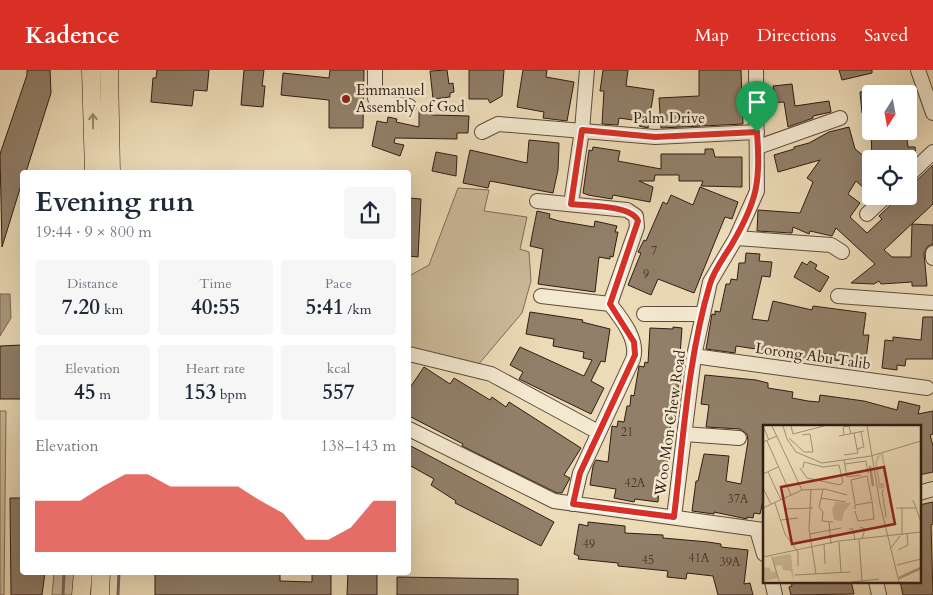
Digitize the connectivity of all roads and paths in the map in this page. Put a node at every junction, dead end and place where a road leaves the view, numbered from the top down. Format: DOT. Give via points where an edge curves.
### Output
graph roads {
  1 [pos="91,70"];
  2 [pos="109,70"];
  3 [pos="118,70"];
  4 [pos="375,70"];
  5 [pos="588,70"];
  6 [pos="756,70"];
  7 [pos="918,70"];
  8 [pos="409,106"];
  9 [pos="933,113"];
  10 [pos="840,118"];
  11 [pos="582,130"];
  12 [pos="482,132"];
  13 [pos="757,132"];
  14 [pos="110,134"];
  15 [pos="758,147"];
  16 [pos="933,152"];
  17 [pos="917,167"];
  18 [pos="94,170"];
  19 [pos="111,170"];
  20 [pos="537,201"];
  21 [pos="571,204"];
  22 [pos="876,205"];
  23 [pos="867,214"];
  24 [pos="736,238"];
  25 [pos="842,252"];
  26 [pos="933,253"];
  27 [pos="933,258"];
  28 [pos="541,296"];
  29 [pos="838,296"];
  30 [pos="933,303"];
  31 [pos="610,304"];
  32 [pos="644,314"];
  33 [pos="703,314"];
  34 [pos="411,354"];
  35 [pos="694,356"];
  36 [pos="927,388"];
  37 [pos="411,430"];
  38 [pos="598,432"];
  39 [pos="684,434"];
  40 [pos="739,438"];
  41 [pos="933,489"];
  42 [pos="920,493"];
  43 [pos="573,504"];
  44 [pos="674,517"];
  45 [pos="761,530"];
  46 [pos="763,546"];
  47 [pos="82,575"];
  48 [pos="101,575"];
  49 [pos="772,582"];
  50 [pos="876,582"];
  51 [pos="81,595"];
  52 [pos="100,595"];
  53 [pos="775,595"];
  54 [pos="879,595"];
  18 -- 1 [label="main road, one-way"];
  2 -- 14 [label="main road"];
  3 -- 14 [label="main road"];
  4 -- 8 [label="street" via="375,98 382,103"];
  5 -- 11 [label="street"];
  6 -- 13 [label="street, Woo Mon Chew Road"];
  7 -- 9 [label="street"];
  10 -- 15 [label="street"];
  11 -- 12 [label="street, Palm Drive" via="498,124"];
  11 -- 13 [label="street, Palm Drive" via="655,137"];
  11 -- 21 [label="street"];
  13 -- 15 [label="street, Woo Mon Chew Road"];
  14 -- 19 [label="main road"];
  15 -- 24 [label="street, Woo Mon Chew Road" via="757,191"];
  16 -- 17 [label="street"];
  20 -- 21 [label="street"];
  21 -- 31 [label="street" via="626,210 636,216 637,227"];
  22 -- 23 [label="street"];
  24 -- 25 [label="street" via="830,245"];
  24 -- 33 [label="street, Woo Mon Chew Road" via="710,282"];
  26 -- 27 [label="street"];
  28 -- 31 [label="street"];
  29 -- 30 [label="street"];
  31 -- 38 [label="street" via="634,342 635,355"];
  32 -- 33 [label="street"];
  33 -- 35 [label="street, Woo Mon Chew Road"];
  34 -- 38 [label="street" via="491,374"];
  35 -- 36 [label="street, Lorong Abu Talib"];
  35 -- 39 [label="street, Woo Mon Chew Road"];
  37 -- 43 [label="street, Woo Mon Chew Road" via="554,501"];
  38 -- 43 [label="street" via="580,473"];
  39 -- 40 [label="street"];
  39 -- 44 [label="street, Woo Mon Chew Road"];
  41 -- 42 [label="street"];
  43 -- 44 [label="street, Woo Mon Chew Road"];
  44 -- 45 [label="street"];
  45 -- 46 [label="street"];
  47 -- 51 [label="main road"];
  48 -- 52 [label="main road"];
  49 -- 53 [label="street"];
  50 -- 54 [label="street"];
}
